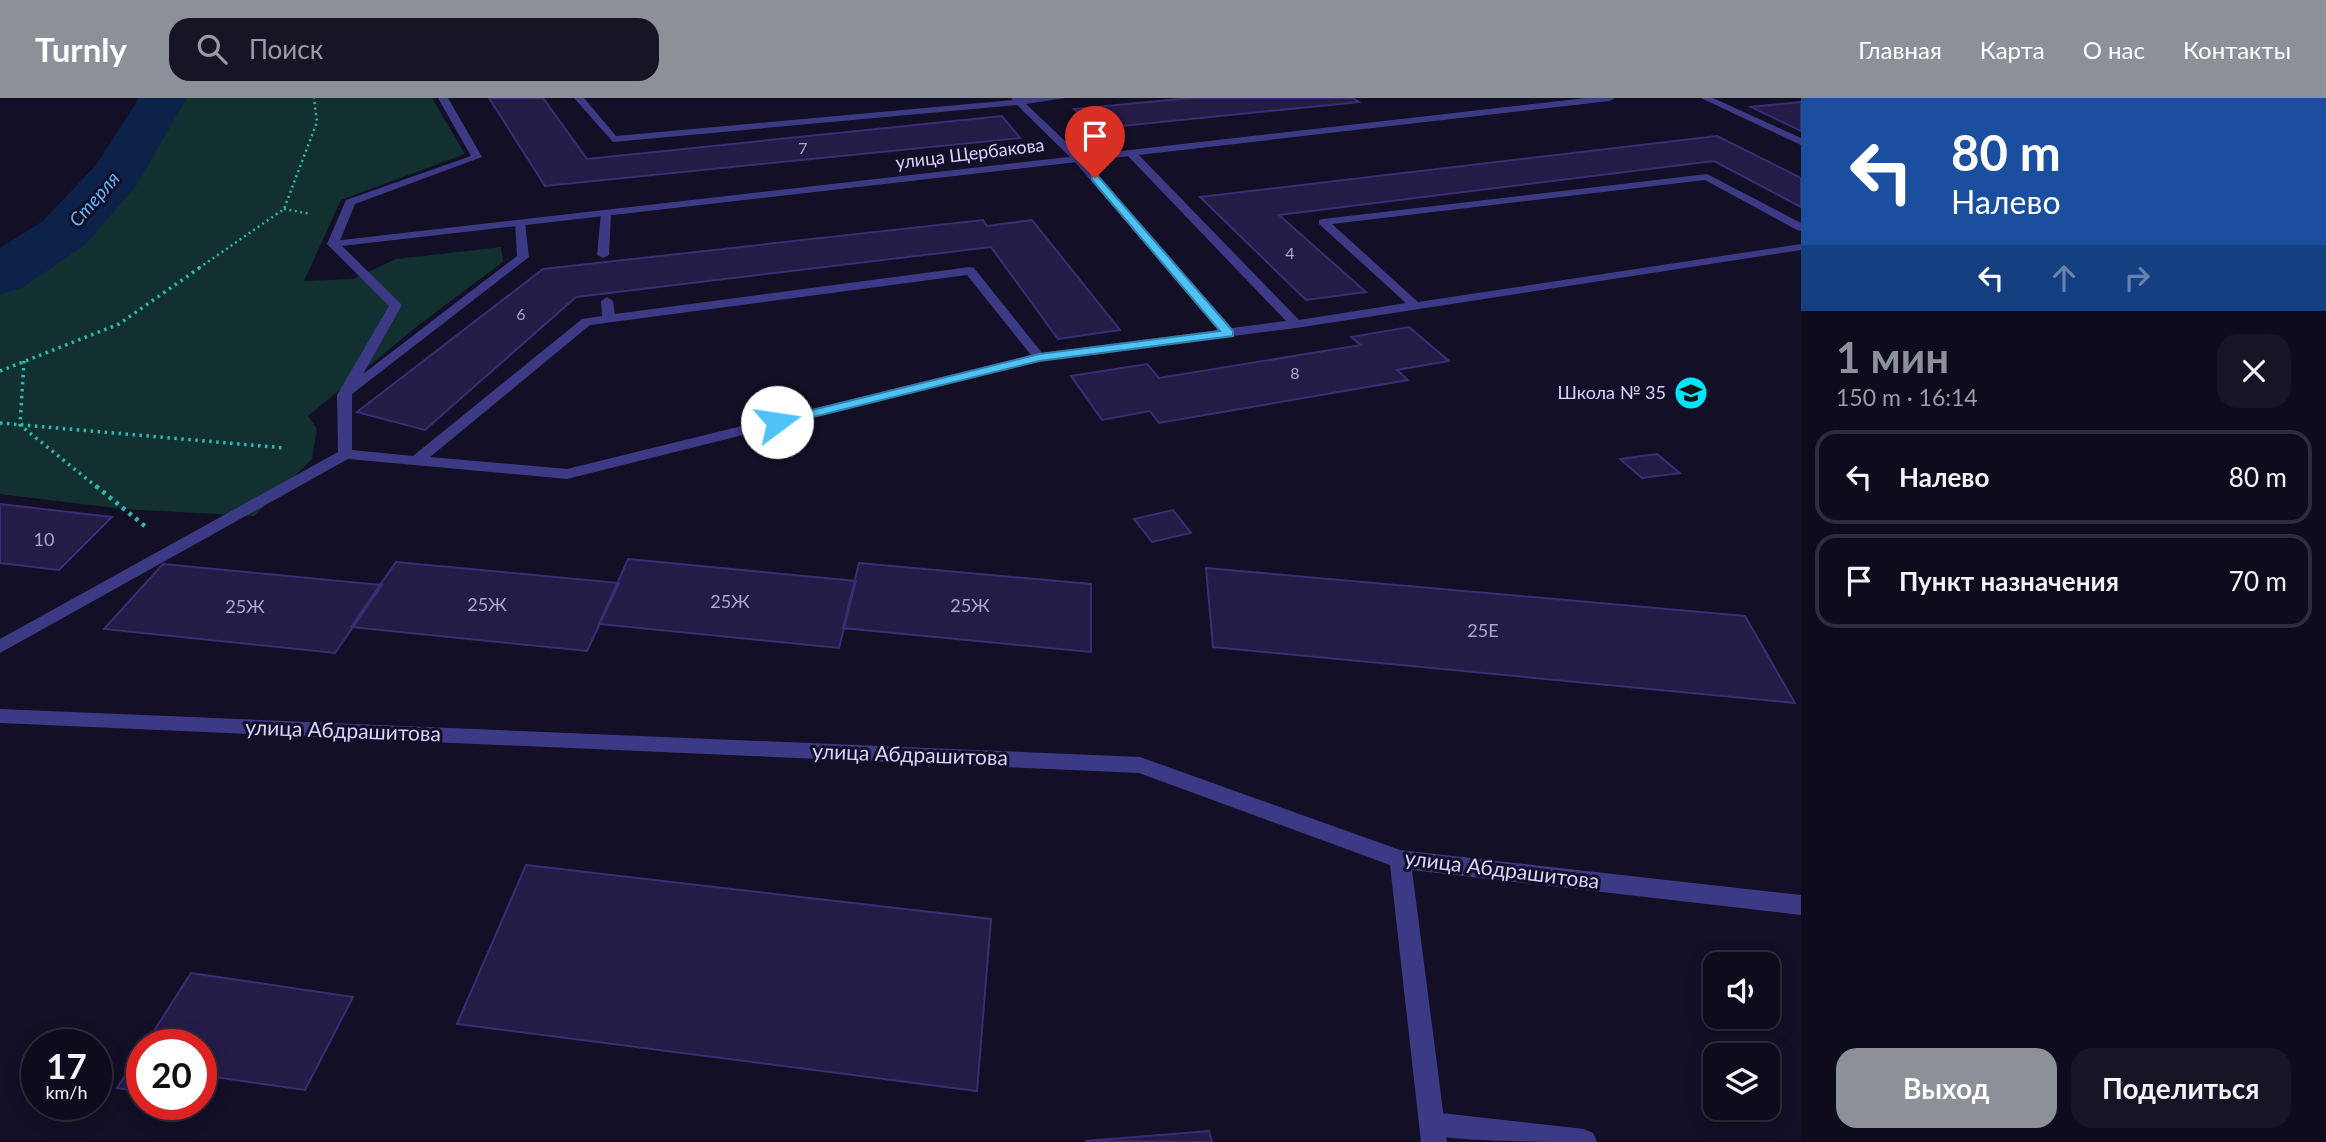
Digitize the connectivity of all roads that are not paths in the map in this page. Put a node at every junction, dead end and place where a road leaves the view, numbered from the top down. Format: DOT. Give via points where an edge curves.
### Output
graph roads {
  1 [pos="443,98"];
  2 [pos="579,98"];
  3 [pos="1060,98"];
  4 [pos="1610,98"];
  5 [pos="1706,98"];
  6 [pos="1018,100"];
  7 [pos="1801,142"];
  8 [pos="1131,153"];
  9 [pos="1078,159"];
  10 [pos="606,213"];
  11 [pos="519,223"];
  12 [pos="1801,228"];
  13 [pos="334,244"];
  14 [pos="1801,247"];
  15 [pos="603,255"];
  16 [pos="607,301"];
  17 [pos="1416,306"];
  18 [pos="609,319"];
  19 [pos="1296,324"];
  20 [pos="1228,333"];
  21 [pos="1039,357"];
  22 [pos="344,395"];
  23 [pos="345,454"];
  24 [pos="417,460"];
  25 [pos="0,647"];
  26 [pos="0,716"];
  27 [pos="1401,859"];
  28 [pos="1801,905"];
  29 [pos="1433,1133"];
  30 [pos="1584,1142"];
  1 -- 13 [label="street" via="477,157 350,202"];
  2 -- 6 [label="street" via="613,139"];
  3 -- 6 [label="street"];
  4 -- 8 [label="street, улица Щербакова"];
  5 -- 7 [label="street"];
  6 -- 9 [label="street"];
  8 -- 9 [label="street, улица Щербакова"];
  8 -- 19 [label="street"];
  9 -- 10 [label="street, улица Щербакова"];
  9 -- 20 [label="street"];
  10 -- 11 [label="street, улица Щербакова"];
  10 -- 15 [label="street"];
  11 -- 13 [label="street, улица Щербакова"];
  11 -- 22 [label="street" via="523,257"];
  12 -- 17 [label="street" via="1707,177 1323,222"];
  13 -- 22 [label="street" via="396,305"];
  14 -- 17 [label="street"];
  16 -- 18 [label="street"];
  17 -- 19 [label="street"];
  18 -- 21 [label="street" via="970,271"];
  18 -- 24 [label="street" via="586,322"];
  19 -- 20 [label="street"];
  20 -- 21 [label="street"];
  21 -- 24 [label="street" via="567,474"];
  22 -- 23 [label="street"];
  23 -- 24 [label="street"];
  23 -- 25 [label="street"];
  26 -- 27 [label="street, улица Абдрашитова" via="1140,765"];
  27 -- 28 [label="street, улица Абдрашитова"];
  27 -- 29 [label="street"];
  29 -- 30 [label="street"];
}
